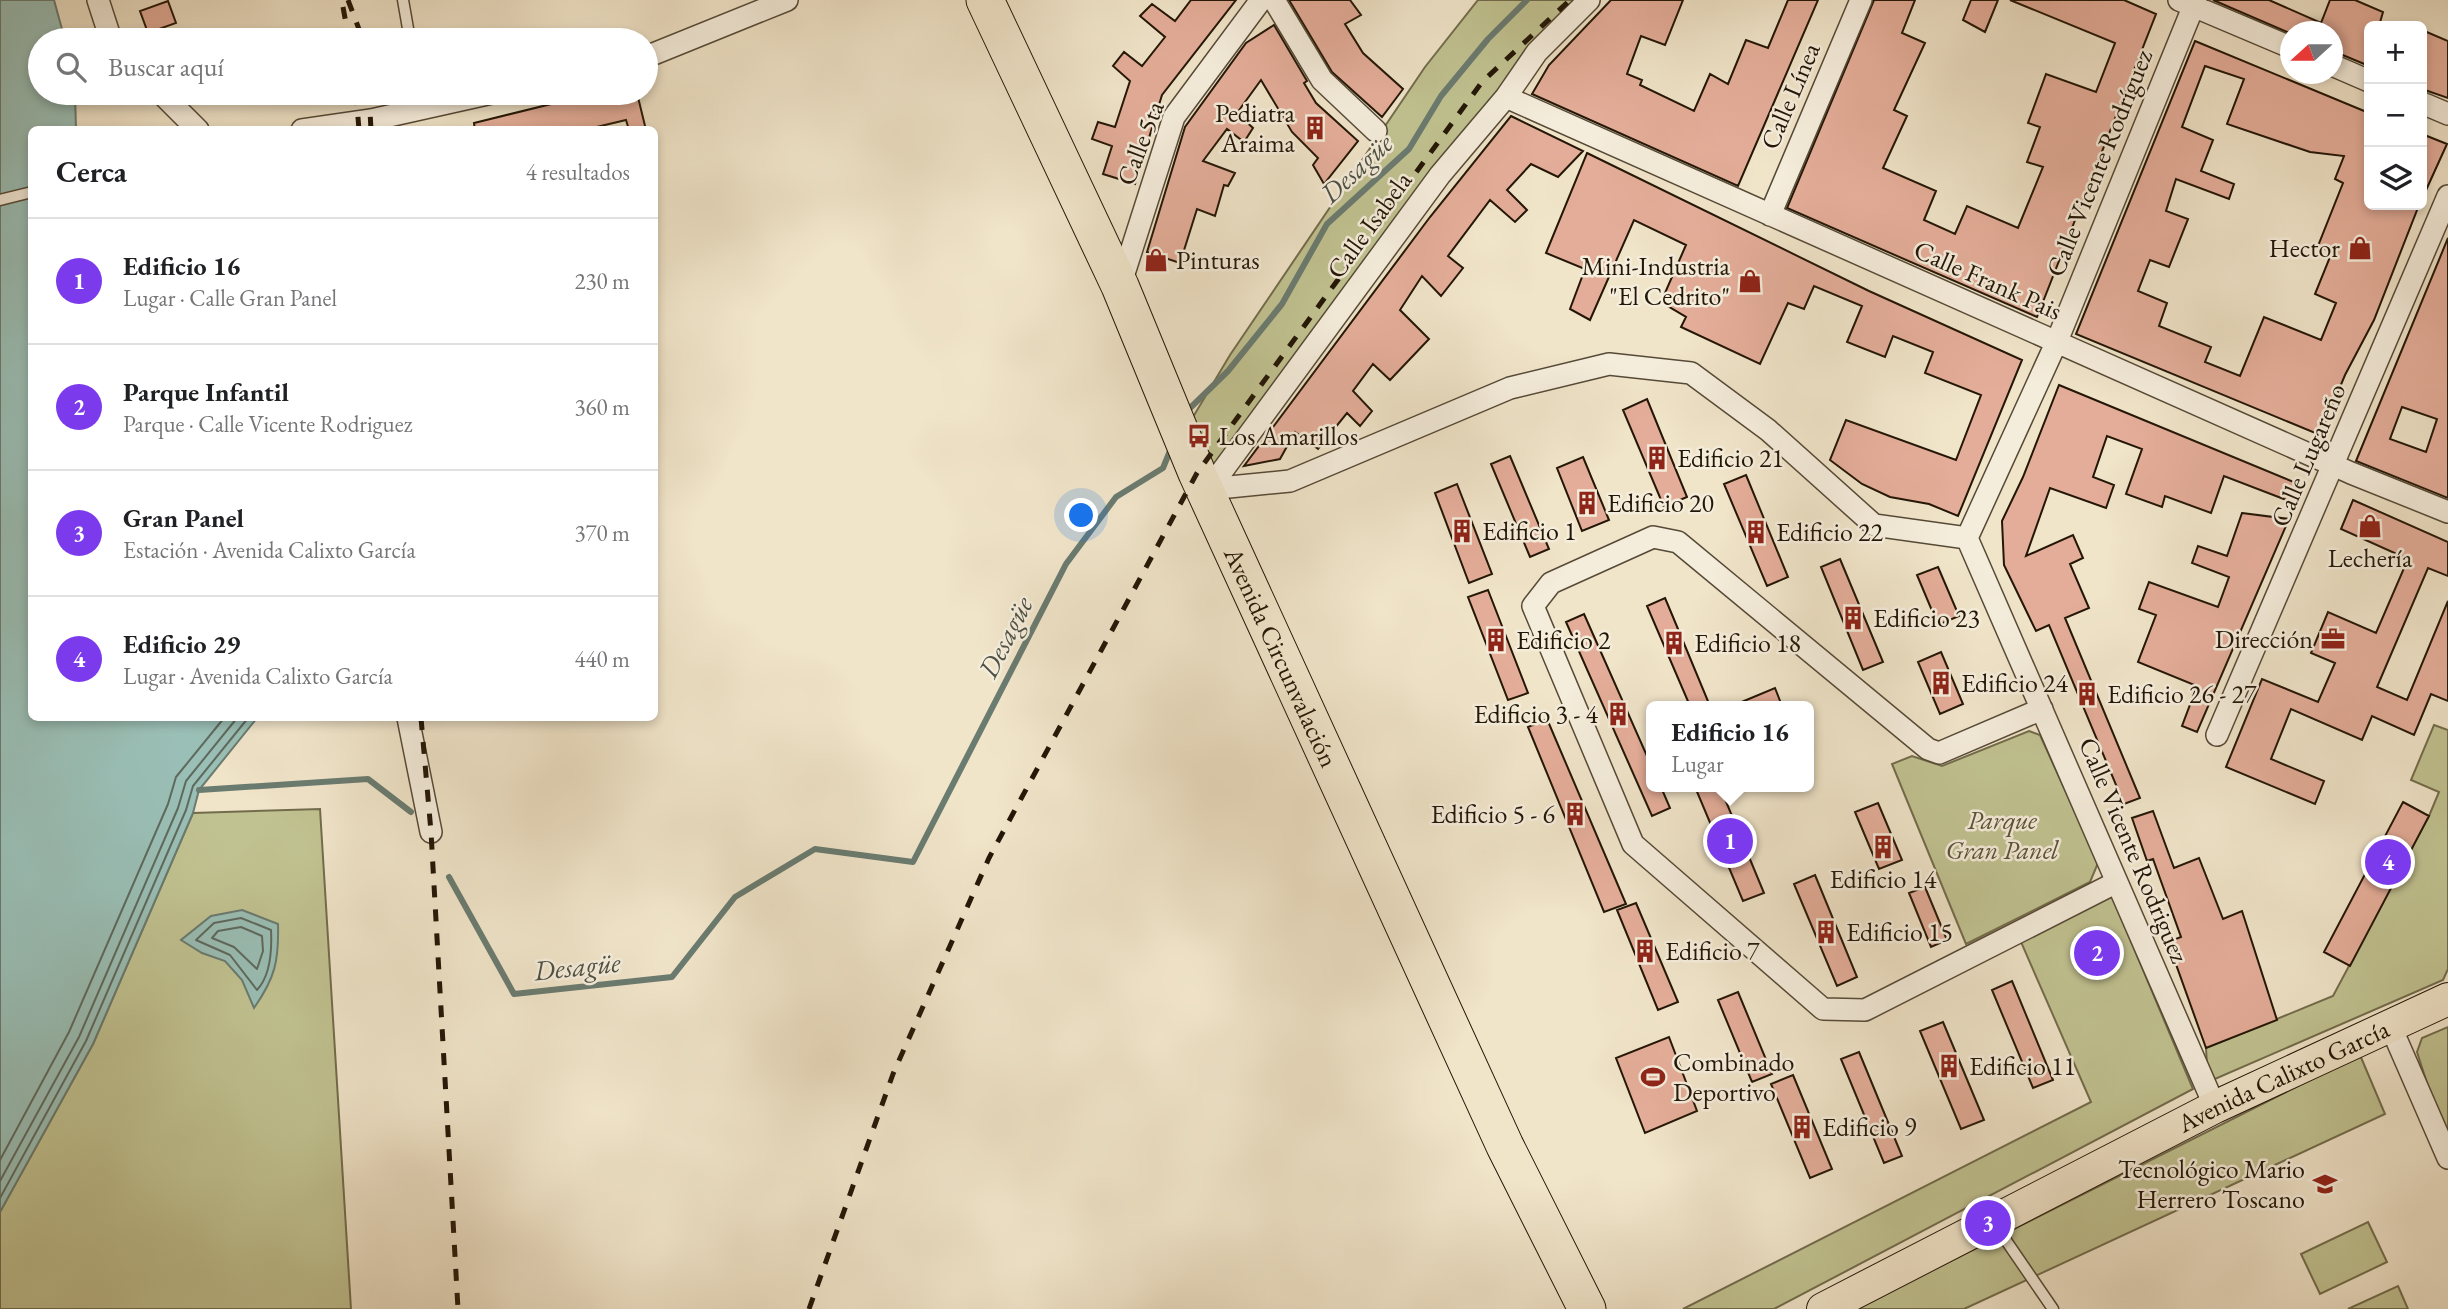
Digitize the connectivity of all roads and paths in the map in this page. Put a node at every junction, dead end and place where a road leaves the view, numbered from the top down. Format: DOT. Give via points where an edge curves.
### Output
graph roads {
  1 [pos="98,0"];
  2 [pos="403,0"];
  3 [pos="787,0"];
  4 [pos="985,0"];
  5 [pos="1261,0"];
  6 [pos="1274,0"];
  7 [pos="1589,0"];
  8 [pos="1861,0"];
  9 [pos="2189,2"];
  10 [pos="107,28"];
  11 [pos="408,28"];
  12 [pos="2280,42"];
  13 [pos="658,52"];
  14 [pos="2343,69"];
  15 [pos="2364,79"];
  16 [pos="1506,97"];
  17 [pos="173,105"];
  18 [pos="408,105"];
  19 [pos="2427,105"];
  20 [pos="2448,114"];
  21 [pos="194,126"];
  22 [pos="333,126"];
  23 [pos="1376,131"];
  24 [pos="28,193"];
  25 [pos="2448,196"];
  26 [pos="0,200"];
  27 [pos="1770,215"];
  28 [pos="1120,286"];
  29 [pos="2057,341"];
  30 [pos="2335,465"];
  31 [pos="1208,491"];
  32 [pos="2448,512"];
  33 [pos="1967,538"];
  34 [pos="2042,709"];
  35 [pos="409,721"];
  36 [pos="2217,735"];
  37 [pos="431,832"];
  38 [pos="2117,882"];
  39 [pos="2448,999"];
  40 [pos="2390,1025"];
  41 [pos="2215,1107"];
  42 [pos="2448,1158"];
  43 [pos="1992,1220"];
  44 [pos="1587,1309"];
  45 [pos="1823,1309"];
  46 [pos="2053,1309"];
  1 -- 10 [label="street"];
  2 -- 11 [label="lane"];
  3 -- 13 [label="street"];
  4 -- 28 [label="highway, Avenida Circunvalación"];
  5 -- 28 [label="street, Calle 5ta" via="1174,117"];
  6 -- 23 [label="street" via="1322,80"];
  7 -- 16 [label="street, Calle Isabela" via="1537,52"];
  8 -- 27 [label="street, Calle Línea"];
  9 -- 12 [label="street"];
  9 -- 29 [label="street, Calle Vicente Rodríguez"];
  14 -- 15 [label="street"];
  16 -- 27 [label="street, Calle Frank Pais"];
  16 -- 31 [label="street, Calle Isabela" via="1440,175"];
  17 -- 21 [label="street"];
  18 -- 22 [label="street"];
  19 -- 20 [label="street"];
  24 -- 26 [label="lane"];
  25 -- 30 [label="street, Calle Lugareño"];
  27 -- 29 [label="street, Calle Frank Pais"];
  28 -- 31 [label="highway, Avenida Circunvalación"];
  29 -- 30 [label="street, Calle Frank Pais"];
  29 -- 33 [label="street, Calle Vicente Rodríguez"];
  30 -- 32 [label="street, Calle Frank Pais"];
  30 -- 36 [label="street, Calle Lugareño"];
  31 -- 33 [label="street" via="1290,481 1510,388 1609,365 1691,373 1768,430 1874,524"];
  31 -- 44 [label="highway, Avenida Circunvalación" via="1505,1146"];
  33 -- 34 [label="street, Calle Vicente Rodriguez"];
  34 -- 38 [label="street, Calle Vicente Rodriguez"];
  34 -- 38 [label="street" via="1939,753 1928,750 1678,542 1653,537 1550,583 1534,606 1633,844 1824,1009 1865,1010"];
  35 -- 37 [label="street"];
  38 -- 41 [label="street, Calle Vicente Rodriguez"];
  39 -- 40 [label="main road, Avenida Calixto García"];
  40 -- 41 [label="main road, Avenida Calixto García"];
  40 -- 42 [label="street"];
  41 -- 43 [label="main road, Avenida Calixto García"];
  43 -- 45 [label="main road, Avenida Calixto García"];
  43 -- 46 [label="lane"];
}
